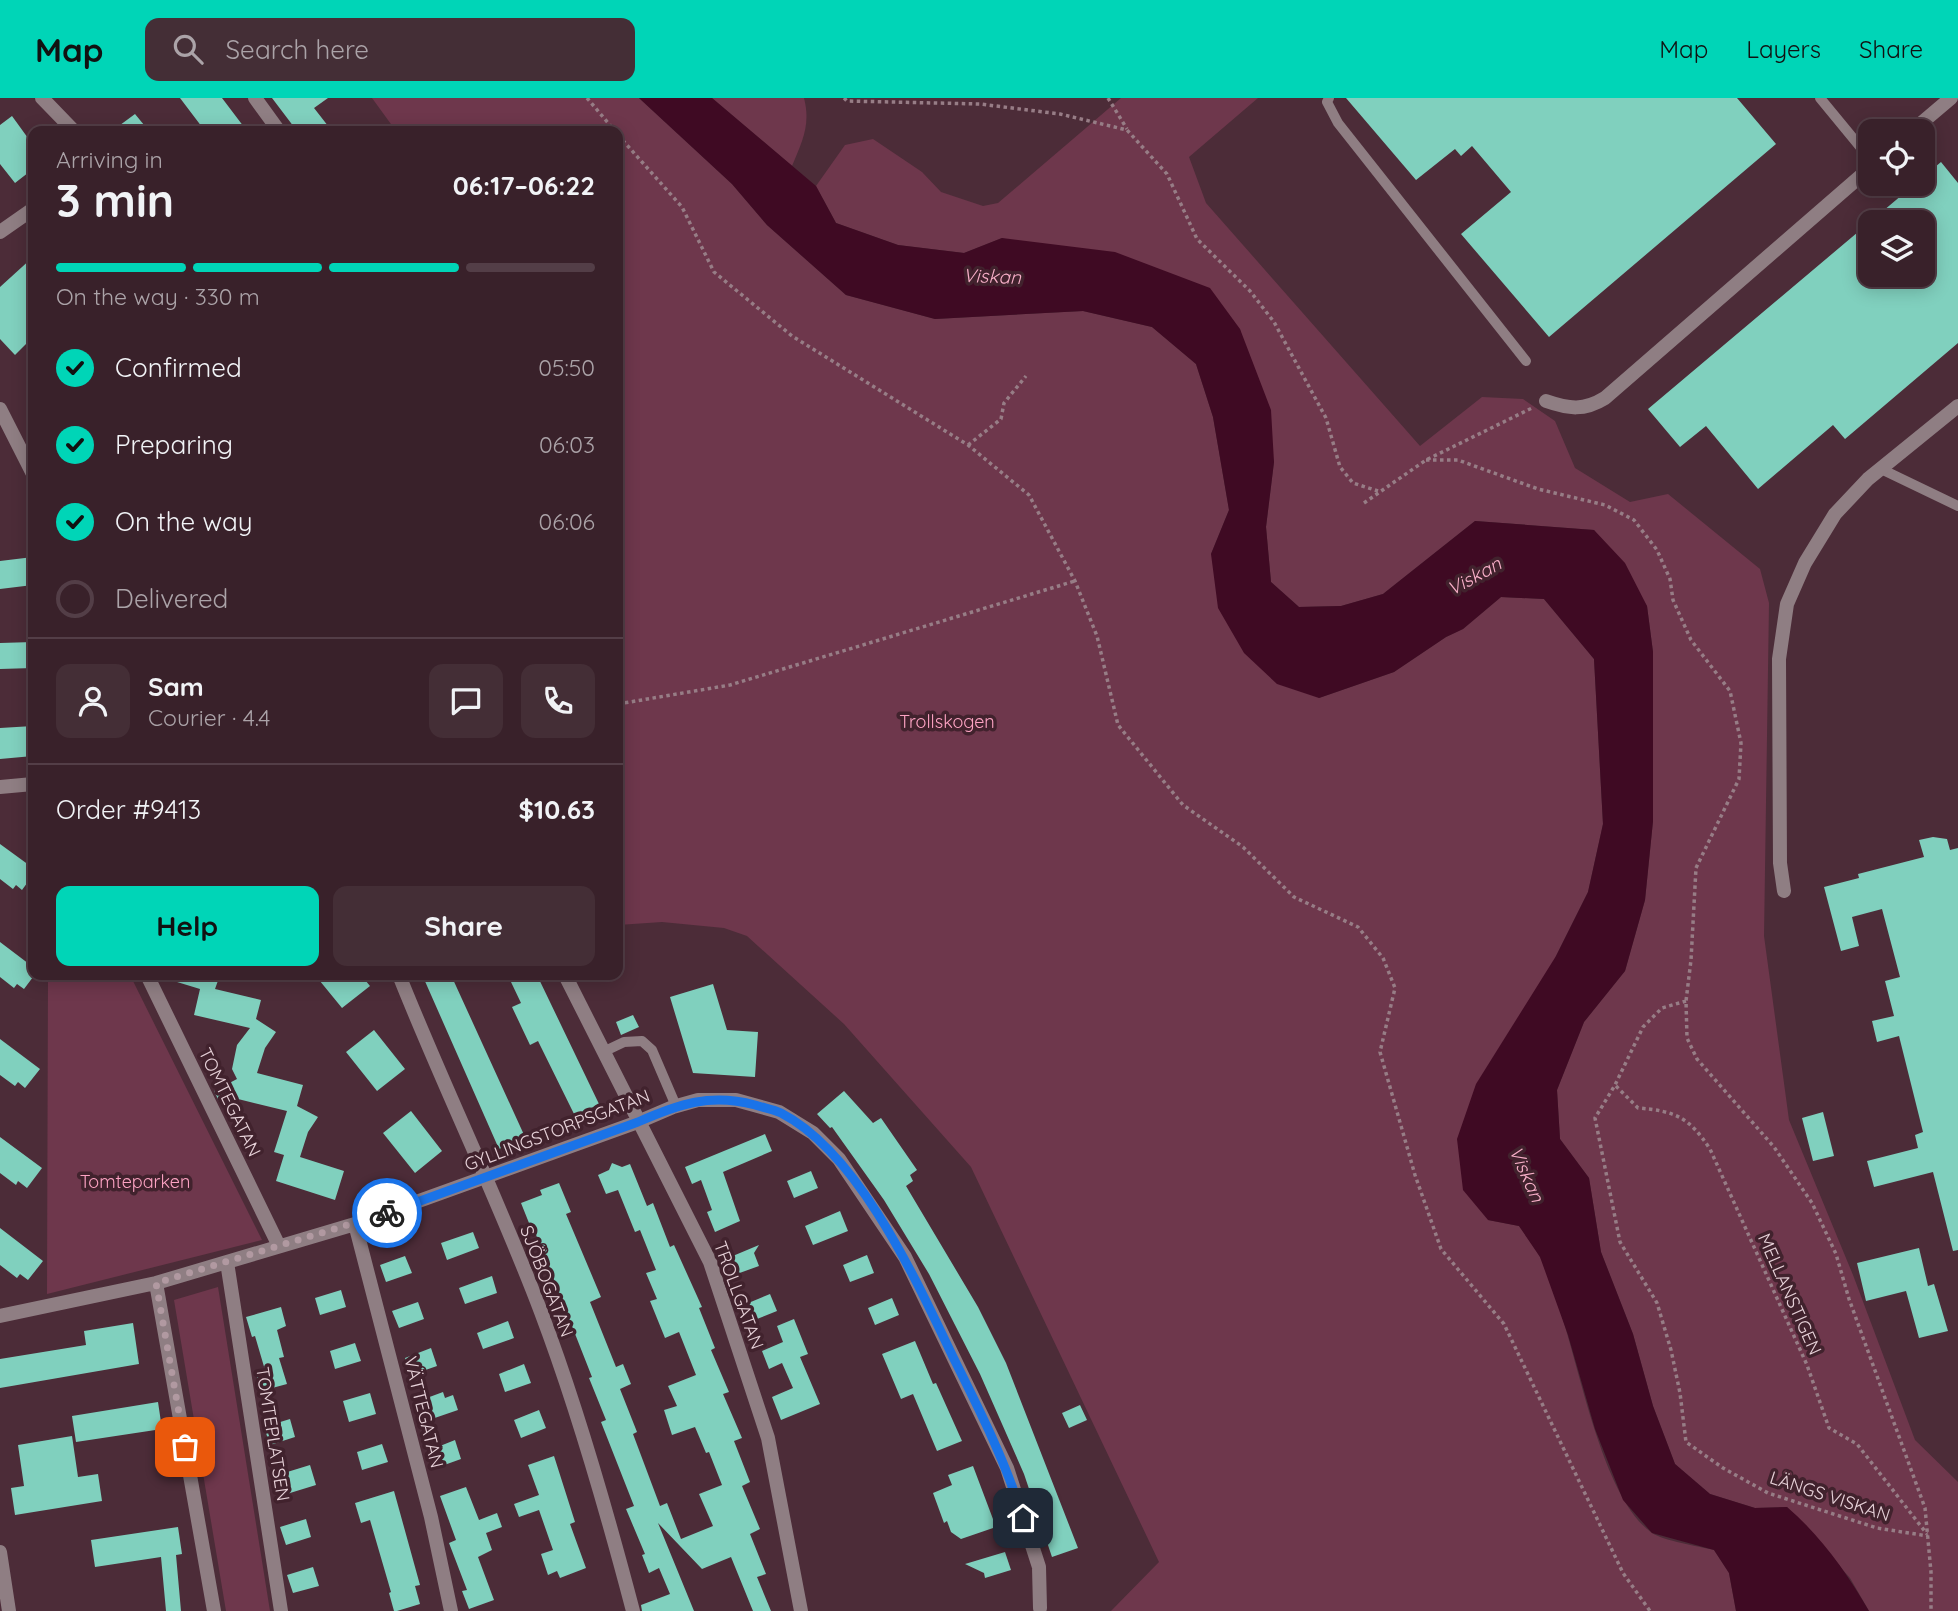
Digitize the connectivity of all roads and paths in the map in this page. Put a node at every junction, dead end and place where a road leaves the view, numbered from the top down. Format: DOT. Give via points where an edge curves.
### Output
graph roads {
  1 [pos="42,98"];
  2 [pos="255,98"];
  3 [pos="587,98"];
  4 [pos="844,98"];
  5 [pos="1108,98"];
  6 [pos="1329,98"];
  7 [pos="1820,98"];
  8 [pos="1951,98"];
  9 [pos="1926,119"];
  10 [pos="69,126"];
  11 [pos="275,126"];
  12 [pos="610,126"];
  13 [pos="1127,130"];
  14 [pos="623,141"];
  15 [pos="1858,144"];
  16 [pos="1858,178"];
  17 [pos="28,212"];
  18 [pos="0,232"];
  19 [pos="1526,361"];
  20 [pos="1027,376"];
  21 [pos="1546,401"];
  22 [pos="1958,406"];
  23 [pos="0,409"];
  24 [pos="968,445"];
  25 [pos="1426,460"];
  26 [pos="28,464"];
  27 [pos="1881,469"];
  28 [pos="1378,492"];
  29 [pos="1364,503"];
  30 [pos="1958,506"];
  31 [pos="1075,581"];
  32 [pos="623,703"];
  33 [pos="28,785"];
  34 [pos="0,788"];
  35 [pos="1784,891"];
  36 [pos="149,980"];
  37 [pos="401,980"];
  38 [pos="567,980"];
  39 [pos="1686,1000"];
  40 [pos="603,1052"];
  41 [pos="1615,1085"];
  42 [pos="676,1106"];
  43 [pos="638,1122"];
  44 [pos="485,1178"];
  45 [pos="355,1224"];
  46 [pos="279,1246"];
  47 [pos="227,1262"];
  48 [pos="156,1283"];
  49 [pos="0,1316"];
  50 [pos="1928,1536"];
  51 [pos="0,1552"];
  52 [pos="1040,1608"];
  53 [pos="9,1611"];
  54 [pos="214,1611"];
  55 [pos="281,1611"];
  56 [pos="451,1611"];
  57 [pos="633,1611"];
  58 [pos="801,1611"];
  59 [pos="1650,1611"];
  60 [pos="1931,1611"];
  1 -- 10 [label="street"];
  2 -- 11 [label="street"];
  3 -- 12 [label="path"];
  4 -- 13 [label="path" via="980,104 1060,114"];
  5 -- 13 [label="path"];
  6 -- 19 [label="lane" via="1338,123"];
  7 -- 15 [label="lane"];
  8 -- 9 [label="street"];
  13 -- 28 [label="path" via="1167,174 1197,239 1274,322 1326,418 1340,467 1353,483"];
  14 -- 24 [label="path" via="682,207 714,272 792,336"];
  16 -- 21 [label="street" via="1605,398 1590,407 1570,409"];
  17 -- 18 [label="street"];
  20 -- 24 [label="path" via="1004,403 1001,419"];
  21 -- 25 [label="path"];
  22 -- 27 [label="street"];
  23 -- 26 [label="street"];
  24 -- 31 [label="path" via="1029,495"];
  25 -- 28 [label="path"];
  25 -- 39 [label="path" via="1458,460 1526,485 1605,505 1634,520 1657,550 1691,640 1730,691 1741,743 1739,779 1696,868"];
  27 -- 30 [label="lane"];
  27 -- 35 [label="street" via="1835,514 1787,604 1779,659"];
  28 -- 29 [label="path"];
  31 -- 32 [label="path" via="730,685"];
  31 -- 59 [label="path" via="1097,636 1118,725 1183,805 1243,847 1294,897 1357,927 1383,958 1395,988 1380,1052 1441,1249 1504,1324 1623,1573"];
  33 -- 34 [label="street"];
  36 -- 46 [label="street, TOMTEGATAN"];
  37 -- 44 [label="street, SJÖBOGATAN"];
  38 -- 40 [label="street, TROLLGATAN"];
  39 -- 41 [label="path, LÄNGS VISKAN" via="1662,1008 1643,1027"];
  39 -- 50 [label="path" via="1687,1038 1697,1059 1774,1147 1812,1203 1836,1254 1925,1508"];
  40 -- 42 [label="lane" via="624,1042 642,1041 652,1050"];
  40 -- 43 [label="street, TROLLGATAN"];
  41 -- 50 [label="path, MELLANSTIGEN" via="1637,1108 1668,1110 1697,1129 1801,1352 1829,1428 1857,1444"];
  41 -- 50 [label="path, LÄNGS VISKAN" via="1595,1118 1620,1242 1657,1303 1671,1350 1686,1442 1768,1493 1877,1528"];
  42 -- 43 [label="street, GYLLINGSTORPSGATAN"];
  42 -- 52 [label="street, GYLLINGSTORPSGATAN" via="698,1100 736,1100 779,1112 813,1133 839,1159 905,1257 1007,1468 1039,1567"];
  43 -- 44 [label="street, GYLLINGSTORPSGATAN"];
  43 -- 58 [label="street, TROLLGATAN" via="710,1262 768,1438"];
  44 -- 45 [label="street, GYLLINGSTORPSGATAN"];
  44 -- 57 [label="street, SJÖBOGATAN" via="542,1312 611,1525"];
  45 -- 46 [label="street, GYLLINGSTORPSGATAN"];
  45 -- 56 [label="street, VÄTTEGATAN"];
  46 -- 47 [label="street, GYLLINGSTORPSGATAN"];
  47 -- 48 [label="street, GYLLINGSTORPSGATAN"];
  47 -- 55 [label="street, TOMTEPLATSEN"];
  48 -- 49 [label="street, GYLLINGSTORPSGATAN"];
  48 -- 54 [label="street"];
  50 -- 60 [label="path"];
  51 -- 53 [label="street"];
}
